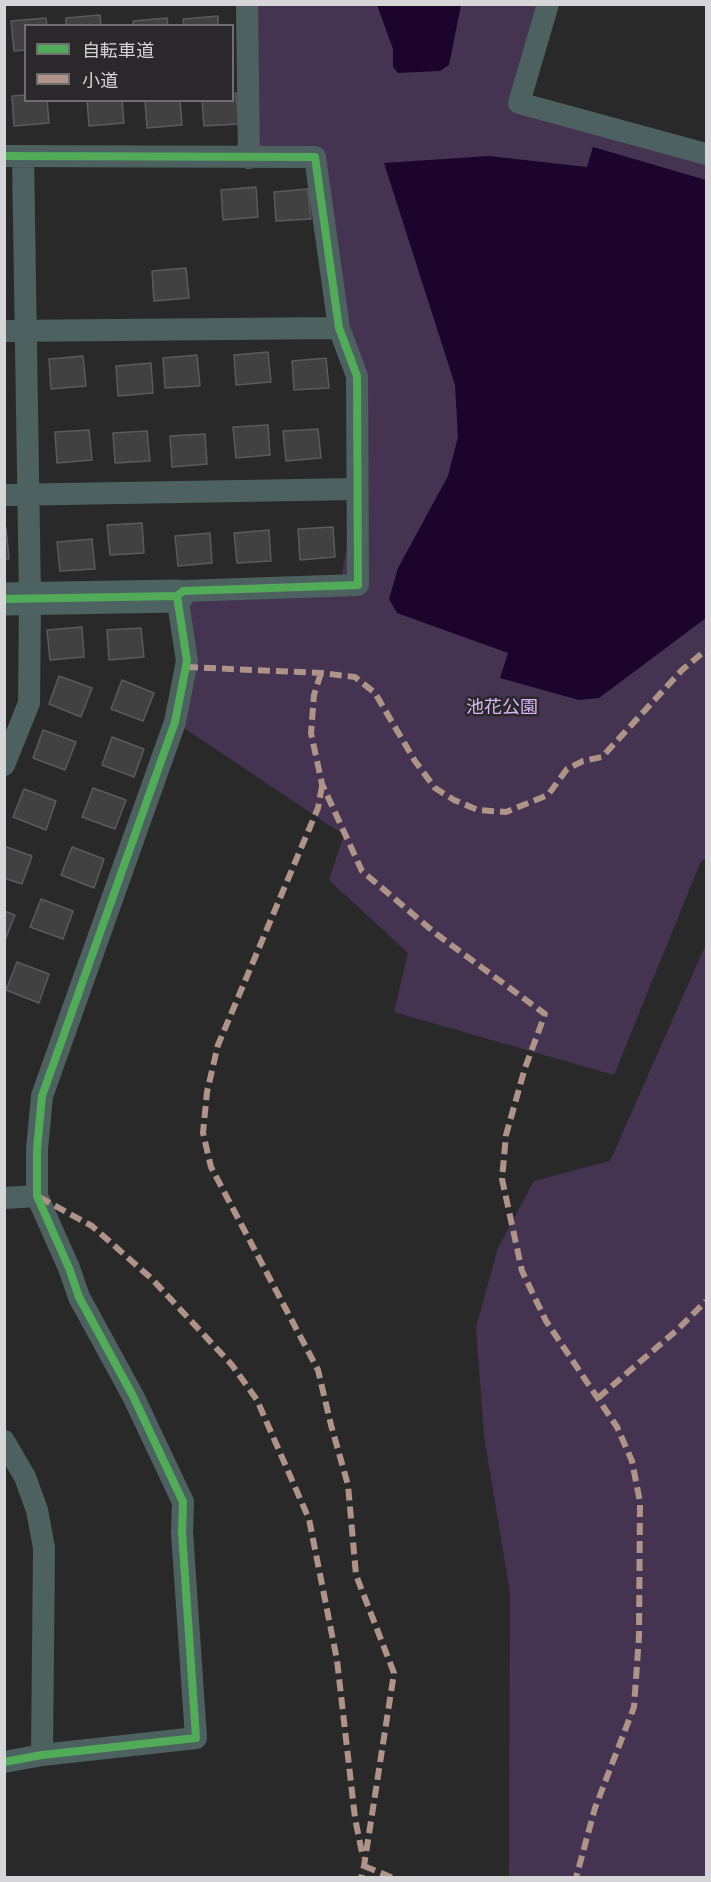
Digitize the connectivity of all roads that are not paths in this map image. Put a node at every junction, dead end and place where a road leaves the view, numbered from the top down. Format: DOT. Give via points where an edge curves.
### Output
graph roads {
  1 [pos="247,4"];
  2 [pos="548,4"];
  3 [pos="706,154"];
  4 [pos="14,156"];
  5 [pos="249,158"];
  6 [pos="339,328"];
  7 [pos="15,331"];
  8 [pos="357,489"];
  9 [pos="4,495"];
  10 [pos="28,495"];
  11 [pos="177,596"];
  12 [pos="17,598"];
  13 [pos="4,765"];
  14 [pos="37,1196"];
  15 [pos="4,1198"];
  16 [pos="4,1441"];
  17 [pos="42,1755"];
  18 [pos="4,1762"];
  1 -- 5 [label="street"];
  2 -- 3 [label="street" via="519,103"];
  4 -- 5 [label="street"];
  4 -- 7 [label="street"];
  5 -- 6 [label="street" via="315,157"];
  6 -- 7 [label="street"];
  6 -- 8 [label="street" via="357,376"];
  7 -- 10 [label="street"];
  8 -- 10 [label="street"];
  8 -- 11 [label="street" via="358,585 183,591"];
  9 -- 10 [label="street"];
  10 -- 12 [label="street"];
  11 -- 12 [label="street"];
  11 -- 14 [label="street" via="188,661 175,722 42,1096"];
  12 -- 13 [label="street" via="29,703"];
  14 -- 15 [label="street"];
  14 -- 17 [label="street" via="80,1297 183,1502 196,1738"];
  16 -- 17 [label="street" via="25,1477 37,1510 44,1548"];
  17 -- 18 [label="street"];
}
